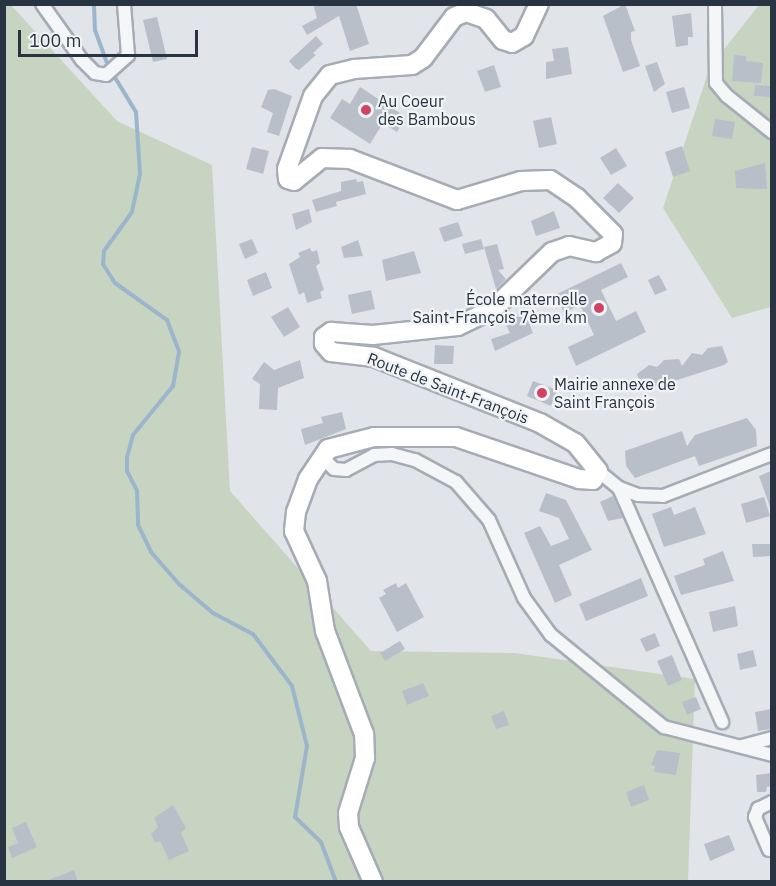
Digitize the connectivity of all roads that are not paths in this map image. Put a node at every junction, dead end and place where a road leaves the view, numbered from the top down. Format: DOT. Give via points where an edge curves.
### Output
graph roads {
  1 [pos="42,4"];
  2 [pos="124,4"];
  3 [pos="539,4"];
  4 [pos="715,4"];
  5 [pos="771,132"];
  6 [pos="771,454"];
  7 [pos="321,456"];
  8 [pos="598,471"];
  9 [pos="619,488"];
  10 [pos="722,722"];
  11 [pos="771,738"];
  12 [pos="741,746"];
  13 [pos="771,755"];
  14 [pos="771,802"];
  15 [pos="769,850"];
  16 [pos="373,882"];
  1 -- 2 [label="street" via="95,74 111,72 128,55"];
  3 -- 8 [label="main road, Route de Saint-François" via="524,36 512,43 503,40 486,19 465,12 454,17 423,58 412,65 354,69 330,75 313,96 287,176 299,180 322,158 331,156 368,164 441,197 457,200 521,181 550,180 611,229 614,238 603,250 589,252 568,246 552,252 510,294 475,320 442,329 372,335 331,332 324,337 331,352 393,364 540,423 575,443"];
  4 -- 5 [label="street" via="716,83 726,96"];
  6 -- 9 [label="street" via="663,496 638,495"];
  7 -- 8 [label="main road" via="354,439 435,435 477,443 579,479 592,480"];
  7 -- 12 [label="street" via="334,469 346,470 374,455 392,454 415,460 456,482 489,520 524,598 551,635 664,728"];
  7 -- 16 [label="main road" via="298,504 294,531 317,581 326,631 364,734 365,758 348,813 349,827"];
  8 -- 9 [label="street"];
  9 -- 10 [label="street"];
  11 -- 12 [label="street"];
  12 -- 13 [label="street"];
  14 -- 15 [label="street" via="758,809 755,817"];
}
